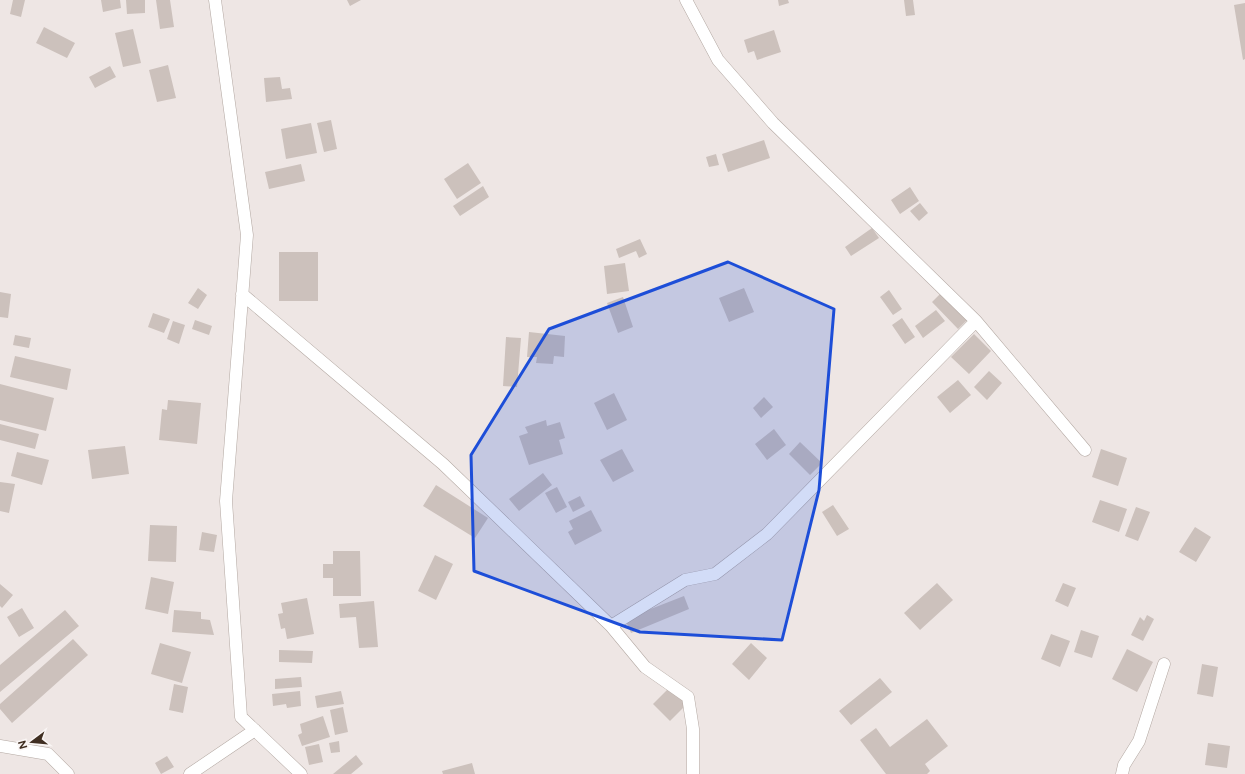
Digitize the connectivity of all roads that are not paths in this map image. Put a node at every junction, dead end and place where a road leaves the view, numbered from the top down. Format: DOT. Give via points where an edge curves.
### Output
graph roads {
  1 [pos="216,0"];
  2 [pos="686,0"];
  3 [pos="242,294"];
  4 [pos="976,321"];
  5 [pos="1085,450"];
  6 [pos="610,626"];
  7 [pos="1164,664"];
  8 [pos="255,730"];
  9 [pos="0,746"];
  10 [pos="68,774"];
  11 [pos="190,774"];
  12 [pos="301,774"];
  13 [pos="693,774"];
  14 [pos="1122,774"];
  1 -- 3 [label="street" via="247,235"];
  2 -- 4 [label="street" via="718,60 773,123"];
  3 -- 6 [label="street" via="443,464"];
  3 -- 8 [label="street" via="226,501 241,717"];
  4 -- 5 [label="street"];
  4 -- 6 [label="street" via="767,534 715,574 685,580"];
  6 -- 13 [label="street" via="645,667 688,697"];
  7 -- 14 [label="street" via="1139,741 1124,765"];
  8 -- 11 [label="street"];
  8 -- 12 [label="street"];
  9 -- 10 [label="street" via="48,754"];
}
